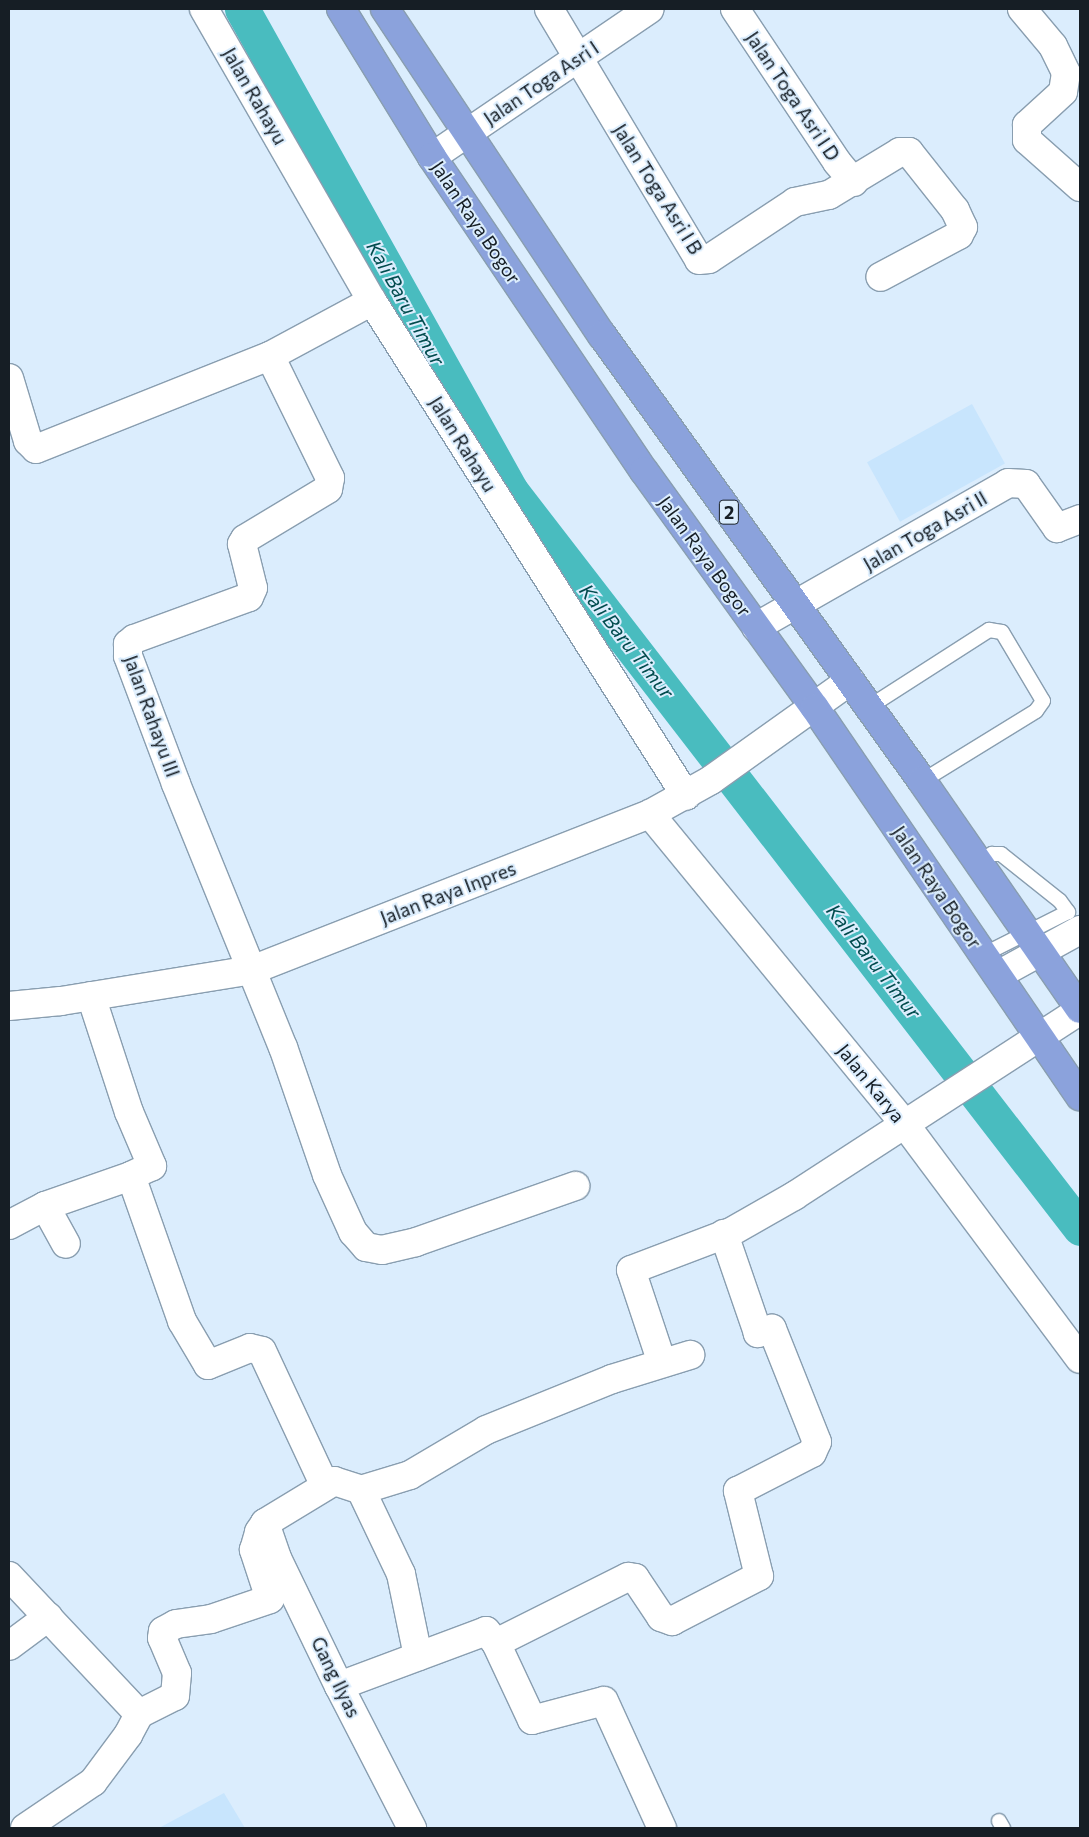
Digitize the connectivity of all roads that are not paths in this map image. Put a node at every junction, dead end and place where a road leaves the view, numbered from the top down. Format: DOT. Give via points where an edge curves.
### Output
graph roads {
  1 [pos="204,9"];
  2 [pos="341,9"];
  3 [pos="385,9"];
  4 [pos="549,9"];
  5 [pos="650,9"];
  6 [pos="736,9"];
  7 [pos="1022,9"];
  8 [pos="578,58"];
  9 [pos="466,134"];
  10 [pos="432,157"];
  11 [pos="854,182"];
  12 [pos="1080,187"];
  13 [pos="880,277"];
  14 [pos="372,300"];
  15 [pos="270,356"];
  16 [pos="9,378"];
  17 [pos="1080,519"];
  18 [pos="796,604"];
  19 [pos="756,627"];
  20 [pos="850,682"];
  21 [pos="868,707"];
  22 [pos="814,708"];
  23 [pos="922,781"];
  24 [pos="686,796"];
  25 [pos="650,814"];
  26 [pos="978,863"];
  27 [pos="1080,930"];
  28 [pos="1032,941"];
  29 [pos="991,965"];
  30 [pos="252,970"];
  31 [pos="91,996"];
  32 [pos="9,1006"];
  33 [pos="1080,1010"];
  34 [pos="1039,1036"];
  35 [pos="1080,1096"];
  36 [pos="904,1123"];
  37 [pos="131,1176"];
  38 [pos="575,1186"];
  39 [pos="45,1206"];
  40 [pos="9,1225"];
  41 [pos="724,1234"];
  42 [pos="66,1244"];
  43 [pos="690,1355"];
  44 [pos="1080,1359"];
  45 [pos="662,1363"];
  46 [pos="325,1486"];
  47 [pos="361,1490"];
  48 [pos="265,1523"];
  49 [pos="9,1576"];
  50 [pos="48,1617"];
  51 [pos="496,1643"];
  52 [pos="9,1646"];
  53 [pos="418,1656"];
  54 [pos="339,1686"];
  55 [pos="139,1714"];
  56 [pos="26,1828"];
  57 [pos="412,1828"];
  58 [pos="662,1828"];
  1 -- 14 [label="street, Jalan Rahayu"];
  2 -- 10 [label="highway, Jalan Raya Bogor / 2"];
  3 -- 9 [label="highway, 2"];
  4 -- 8 [label="street"];
  5 -- 8 [label="street, Jalan Toga Asri I"];
  6 -- 11 [label="street, Jalan Toga Asri I D" via="837,162"];
  7 -- 12 [label="street" via="1053,46 1066,73 1063,92 1028,125 1027,140"];
  8 -- 9 [label="street, Jalan Toga Asri I"];
  8 -- 11 [label="street, Jalan Toga Asri I B" via="699,260 709,259 795,202 829,195"];
  9 -- 10 [label="street, Jalan Toga Asri I"];
  9 -- 18 [label="highway, 2" via="602,335"];
  10 -- 19 [label="highway, Jalan Raya Bogor / 2" via="644,471"];
  11 -- 13 [label="street, Jalan Toga Asri I B" via="900,152 907,151 961,219 959,234"];
  14 -- 15 [label="street"];
  14 -- 24 [label="street, Jalan Rahayu"];
  15 -- 16 [label="street" via="36,449 28,441"];
  15 -- 30 [label="street, Jalan Rahayu III" via="330,478 328,489 244,539 242,544 253,588 248,597 134,639 126,652"];
  17 -- 18 [label="street, Jalan Toga Asri II" via="1061,528 1054,526 1026,484 1013,481"];
  18 -- 19 [label="street, Jalan Toga Asri II"];
  18 -- 20 [label="highway, 2"];
  19 -- 22 [label="highway, Jalan Raya Bogor / 2"];
  20 -- 21 [label="highway, 2"];
  20 -- 22 [label="street, Jalan Raya Inpres"];
  21 -- 23 [label="highway, 2"];
  21 -- 23 [label="lane" via="989,630 1002,632 1043,701 1036,712"];
  22 -- 24 [label="street, Jalan Raya Inpres"];
  22 -- 29 [label="highway, Jalan Raya Bogor / 2"];
  23 -- 26 [label="highway, 2"];
  24 -- 25 [label="street, Jalan Raya Inpres"];
  25 -- 30 [label="street, Jalan Raya Inpres"];
  25 -- 36 [label="street, Jalan Karya"];
  26 -- 28 [label="highway, 2"];
  26 -- 28 [label="lane" via="992,854 1001,854 1067,908 1067,915"];
  27 -- 28 [label="street"];
  28 -- 29 [label="street"];
  28 -- 33 [label="highway, 2"];
  29 -- 34 [label="highway, Jalan Raya Bogor / 2"];
  30 -- 31 [label="street, Jalan Raya Inpres"];
  30 -- 38 [label="street" via="310,1118 327,1175 353,1232 366,1247 382,1250 416,1242"];
  31 -- 32 [label="street, Jalan Raya Inpres"];
  31 -- 37 [label="street" via="129,1112 152,1166"];
  33 -- 34 [label="street"];
  34 -- 35 [label="highway, Jalan Raya Bogor / 2"];
  34 -- 36 [label="street"];
  36 -- 41 [label="street" via="794,1196"];
  36 -- 44 [label="street, Jalan Karya"];
  37 -- 39 [label="street"];
  37 -- 46 [label="street" via="182,1321 205,1364 211,1366 250,1348 262,1352"];
  39 -- 40 [label="street"];
  39 -- 42 [label="street"];
  41 -- 45 [label="street" via="631,1270"];
  41 -- 51 [label="street" via="758,1333 772,1329 817,1442 812,1452 738,1491 758,1576 672,1622 661,1617 635,1578 628,1576"];
  43 -- 45 [label="street"];
  45 -- 47 [label="street" via="612,1379 495,1427 410,1475"];
  46 -- 47 [label="street" via="337,1481"];
  46 -- 48 [label="street"];
  47 -- 53 [label="street" via="400,1574"];
  48 -- 54 [label="street, Gang Ilyas" via="277,1558"];
  48 -- 55 [label="street" via="254,1550 270,1599 212,1619 176,1624 163,1631 162,1638 177,1673 175,1696"];
  49 -- 50 [label="street"];
  50 -- 52 [label="street"];
  50 -- 55 [label="street"];
  51 -- 53 [label="street" via="486,1631"];
  51 -- 58 [label="street" via="532,1720 603,1700"];
  53 -- 54 [label="street"];
  54 -- 57 [label="street, Gang Ilyas"];
  55 -- 56 [label="street" via="128,1735 93,1782"];
}
